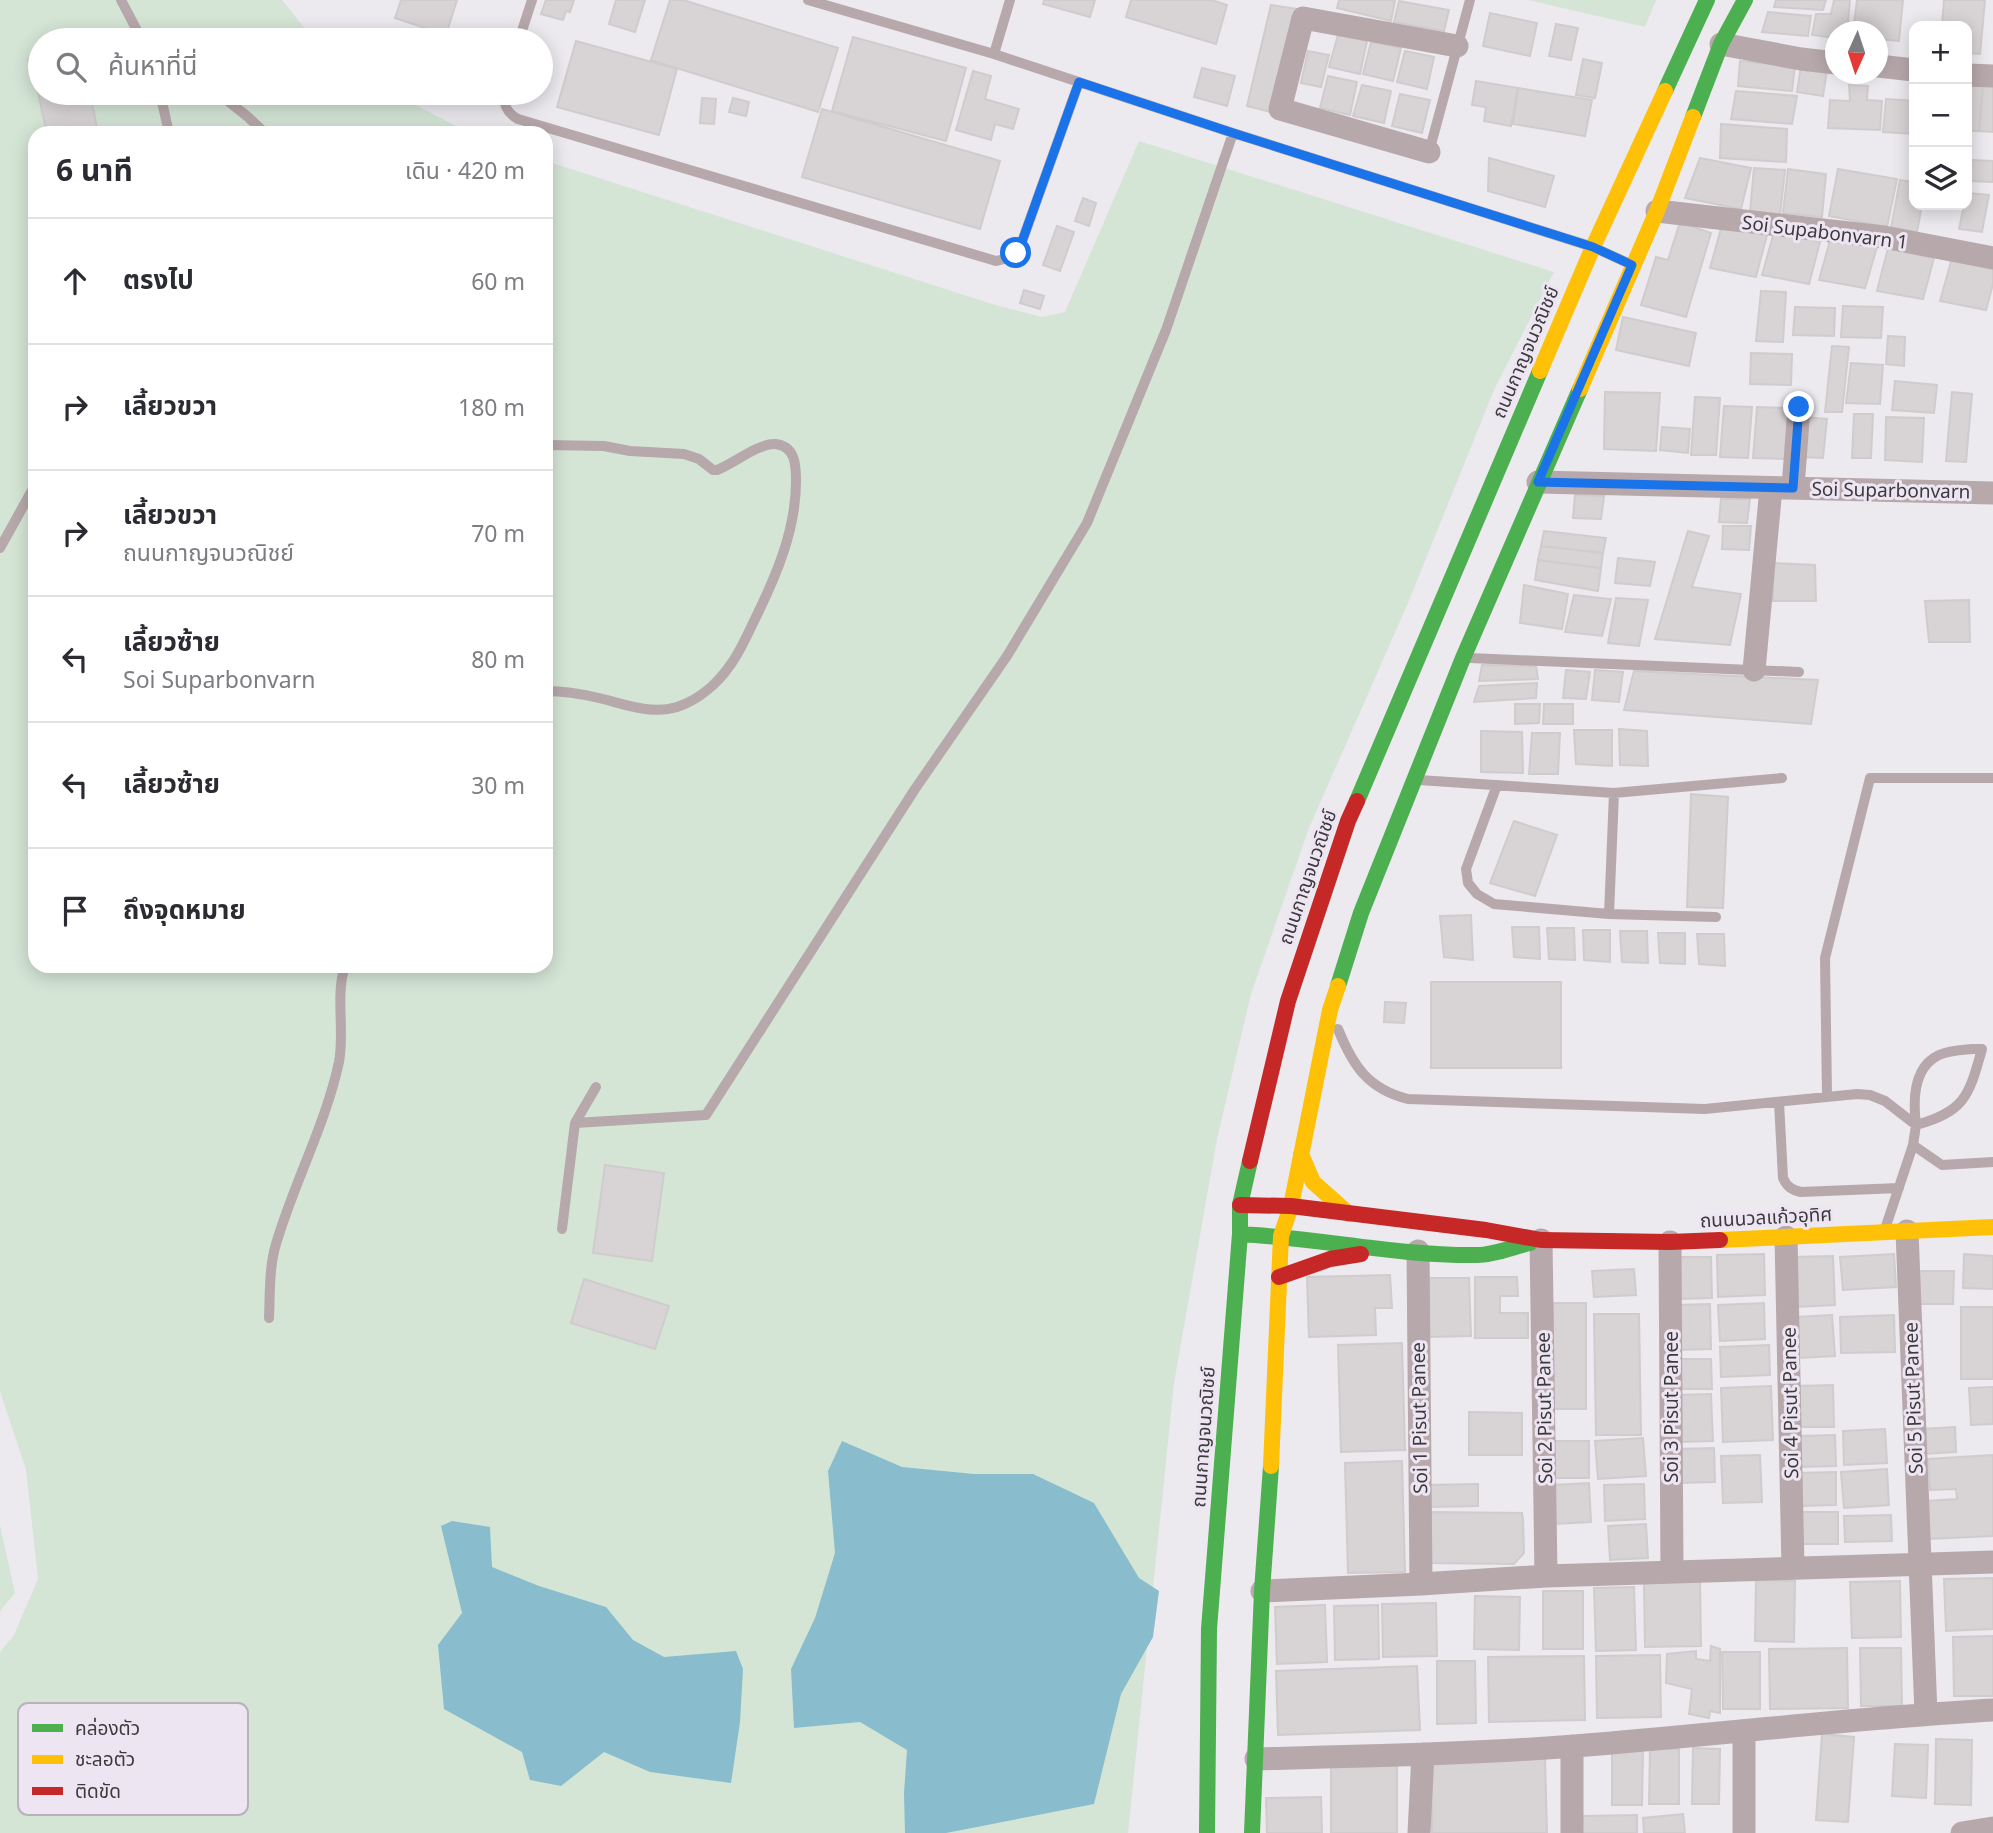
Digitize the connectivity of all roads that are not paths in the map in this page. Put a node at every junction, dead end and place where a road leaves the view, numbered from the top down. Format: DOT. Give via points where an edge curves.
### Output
graph roads {
  1 [pos="121,0"];
  2 [pos="531,0"];
  3 [pos="808,0"];
  4 [pos="1010,0"];
  5 [pos="1470,0"];
  6 [pos="1707,0"];
  7 [pos="1745,0"];
  8 [pos="136,28"];
  9 [pos="523,28"];
  10 [pos="1721,44"];
  11 [pos="1457,47"];
  12 [pos="994,54"];
  13 [pos="1825,61"];
  14 [pos="1888,67"];
  15 [pos="1909,69"];
  16 [pos="1972,75"];
  17 [pos="1993,76"];
  18 [pos="1079,82"];
  19 [pos="163,105"];
  20 [pos="233,105"];
  21 [pos="506,105"];
  22 [pos="167,126"];
  23 [pos="258,126"];
  24 [pos="542,126"];
  25 [pos="553,129"];
  26 [pos="1233,133"];
  27 [pos="1429,152"];
  28 [pos="1657,211"];
  29 [pos="1593,247"];
  30 [pos="1993,258"];
  31 [pos="1632,265"];
  32 [pos="1799,407"];
  33 [pos="553,445"];
  34 [pos="1538,482"];
  35 [pos="1782,488"];
  36 [pos="1993,493"];
  37 [pos="28,498"];
  38 [pos="0,548"];
  39 [pos="1463,658"];
  40 [pos="1754,670"];
  41 [pos="1799,672"];
  42 [pos="553,692"];
  43 [pos="1782,778"];
  44 [pos="1993,778"];
  45 [pos="1414,780"];
  46 [pos="1497,785"];
  47 [pos="1614,793"];
  48 [pos="1609,914"];
  49 [pos="1716,917"];
  50 [pos="344,973"];
  51 [pos="1330,1010"];
  52 [pos="1993,1045"];
  53 [pos="1982,1049"];
  54 [pos="596,1087"];
  55 [pos="1827,1096"];
  56 [pos="1779,1102"];
  57 [pos="575,1123"];
  58 [pos="1916,1125"];
  59 [pos="1913,1145"];
  60 [pos="1301,1154"];
  61 [pos="1993,1163"];
  62 [pos="1899,1188"];
  63 [pos="1240,1205"];
  64 [pos="1291,1206"];
  65 [pos="1349,1214"];
  66 [pos="1993,1227"];
  67 [pos="562,1229"];
  68 [pos="1907,1231"];
  69 [pos="1884,1232"];
  70 [pos="1240,1234"];
  71 [pos="1281,1236"];
  72 [pos="1786,1237"];
  73 [pos="1541,1240"];
  74 [pos="1670,1242"];
  75 [pos="1383,1250"];
  76 [pos="1418,1251"];
  77 [pos="1279,1277"];
  78 [pos="269,1318"];
  79 [pos="1993,1562"];
  80 [pos="1920,1564"];
  81 [pos="1793,1569"];
  82 [pos="1672,1572"];
  83 [pos="1546,1576"];
  84 [pos="1421,1584"];
  85 [pos="1262,1591"];
  86 [pos="1993,1710"];
  87 [pos="1926,1714"];
  88 [pos="1744,1732"];
  89 [pos="1572,1746"];
  90 [pos="1423,1754"];
  91 [pos="1256,1759"];
  92 [pos="1993,1828"];
  93 [pos="1207,1833"];
  94 [pos="1252,1833"];
  95 [pos="1419,1833"];
  96 [pos="1572,1833"];
  97 [pos="1744,1833"];
  98 [pos="1962,1833"];
  1 -- 8 [label="lane"];
  2 -- 9 [label="lane"];
  3 -- 12 [label="lane"];
  4 -- 12 [label="lane"];
  5 -- 11 [label="lane"];
  6 -- 29 [label="main road, ถนนกาญจนวณิชย์"];
  7 -- 10 [label="main road"];
  10 -- 13 [label="street"];
  10 -- 28 [label="main road"];
  11 -- 27 [label="lane"];
  11 -- 27 [label="street" via="1303,19 1280,109"];
  12 -- 18 [label="lane"];
  14 -- 15 [label="street"];
  16 -- 17 [label="street"];
  18 -- 25 [label="lane" via="1019,250 996,261"];
  18 -- 26 [label="lane"];
  19 -- 22 [label="lane"];
  20 -- 23 [label="lane"];
  21 -- 24 [label="lane" via="518,119"];
  26 -- 29 [label="lane"];
  26 -- 57 [label="lane" via="1166,330 1087,523 1007,656 915,789 706,1115"];
  28 -- 30 [label="street, Soi Supabonvarn 1" via="1884,237"];
  28 -- 31 [label="main road"];
  29 -- 31 [label="lane"];
  29 -- 63 [label="main road, ถนนกาญจนวณิชย์" via="1348,821 1288,1001"];
  31 -- 34 [label="main road"];
  32 -- 35 [label="street"];
  33 -- 42 [label="lane" via="684,454 717,470 776,444 791,452 796,472 793,520 774,578 732,662 709,688 681,705 652,710"];
  34 -- 35 [label="street, Soi Suparbonvarn"];
  34 -- 39 [label="main road"];
  35 -- 36 [label="street, Soi Suparbonvarn"];
  35 -- 40 [label="street"];
  37 -- 38 [label="lane"];
  39 -- 40 [label="lane"];
  39 -- 45 [label="main road"];
  40 -- 41 [label="lane"];
  43 -- 47 [label="lane"];
  44 -- 55 [label="lane" via="1870,778 1825,958"];
  45 -- 46 [label="lane"];
  45 -- 51 [label="main road" via="1361,914"];
  46 -- 47 [label="lane"];
  46 -- 48 [label="lane" via="1466,869 1468,883 1477,894 1494,904"];
  47 -- 48 [label="lane"];
  48 -- 49 [label="lane"];
  50 -- 78 [label="lane" via="338,1064 275,1245"];
  51 -- 56 [label="lane" via="1358,1069 1371,1084 1408,1100 1705,1109"];
  51 -- 60 [label="main road"];
  52 -- 53 [label="lane"];
  53 -- 58 [label="lane" via="1971,1088 1961,1102 1944,1115"];
  53 -- 58 [label="lane" via="1953,1050 1928,1062 1915,1092"];
  54 -- 57 [label="lane"];
  55 -- 56 [label="lane"];
  55 -- 58 [label="lane" via="1870,1095"];
  56 -- 62 [label="lane" via="1786,1185 1801,1192"];
  57 -- 67 [label="lane"];
  58 -- 59 [label="lane"];
  59 -- 61 [label="lane" via="1942,1165"];
  59 -- 62 [label="lane"];
  60 -- 64 [label="main road"];
  60 -- 65 [label="main road" via="1314,1182"];
  62 -- 69 [label="lane"];
  63 -- 64 [label="main road, ถนนนวลแก้วอุทิศ"];
  63 -- 70 [label="main road, ถนนกาญจนวณิชย์"];
  64 -- 65 [label="main road, ถนนนวลแก้วอุทิศ"];
  64 -- 71 [label="main road"];
  65 -- 73 [label="main road, ถนนนวลแก้วอุทิศ"];
  66 -- 68 [label="main road, ถนนนวลแก้วอุทิศ"];
  68 -- 69 [label="main road, ถนนนวลแก้วอุทิศ"];
  68 -- 80 [label="street, Soi 5 Pisut Panee"];
  69 -- 72 [label="main road, ถนนนวลแก้วอุทิศ"];
  70 -- 71 [label="main road, ถนนนวลแก้วอุทิศ"];
  70 -- 93 [label="main road, ถนนกาญจนวณิชย์" via="1209,1629"];
  71 -- 75 [label="main road, ถนนนวลแก้วอุทิศ"];
  71 -- 77 [label="main road"];
  72 -- 74 [label="main road, ถนนนวลแก้วอุทิศ"];
  72 -- 81 [label="street, Soi 4 Pisut Panee"];
  73 -- 74 [label="main road, ถนนนวลแก้วอุทิศ"];
  73 -- 76 [label="main road, ถนนนวลแก้วอุทิศ" via="1480,1255"];
  73 -- 83 [label="street, Soi 2 Pisut Panee"];
  74 -- 82 [label="street, Soi 3 Pisut Panee"];
  75 -- 76 [label="main road, ถนนนวลแก้วอุทิศ"];
  75 -- 77 [label="main road" via="1330,1259"];
  76 -- 84 [label="street, Soi 1 Pisut Panee"];
  77 -- 85 [label="main road"];
  79 -- 80 [label="street"];
  80 -- 81 [label="street"];
  80 -- 87 [label="street, Soi 5 Pisut Panee"];
  81 -- 82 [label="street"];
  82 -- 83 [label="street"];
  83 -- 84 [label="street"];
  84 -- 85 [label="street"];
  85 -- 91 [label="main road"];
  86 -- 87 [label="street"];
  87 -- 88 [label="street"];
  88 -- 89 [label="street"];
  88 -- 97 [label="street"];
  89 -- 90 [label="street"];
  89 -- 96 [label="street"];
  90 -- 91 [label="street"];
  90 -- 95 [label="street"];
  91 -- 94 [label="main road"];
  92 -- 98 [label="street"];
}
